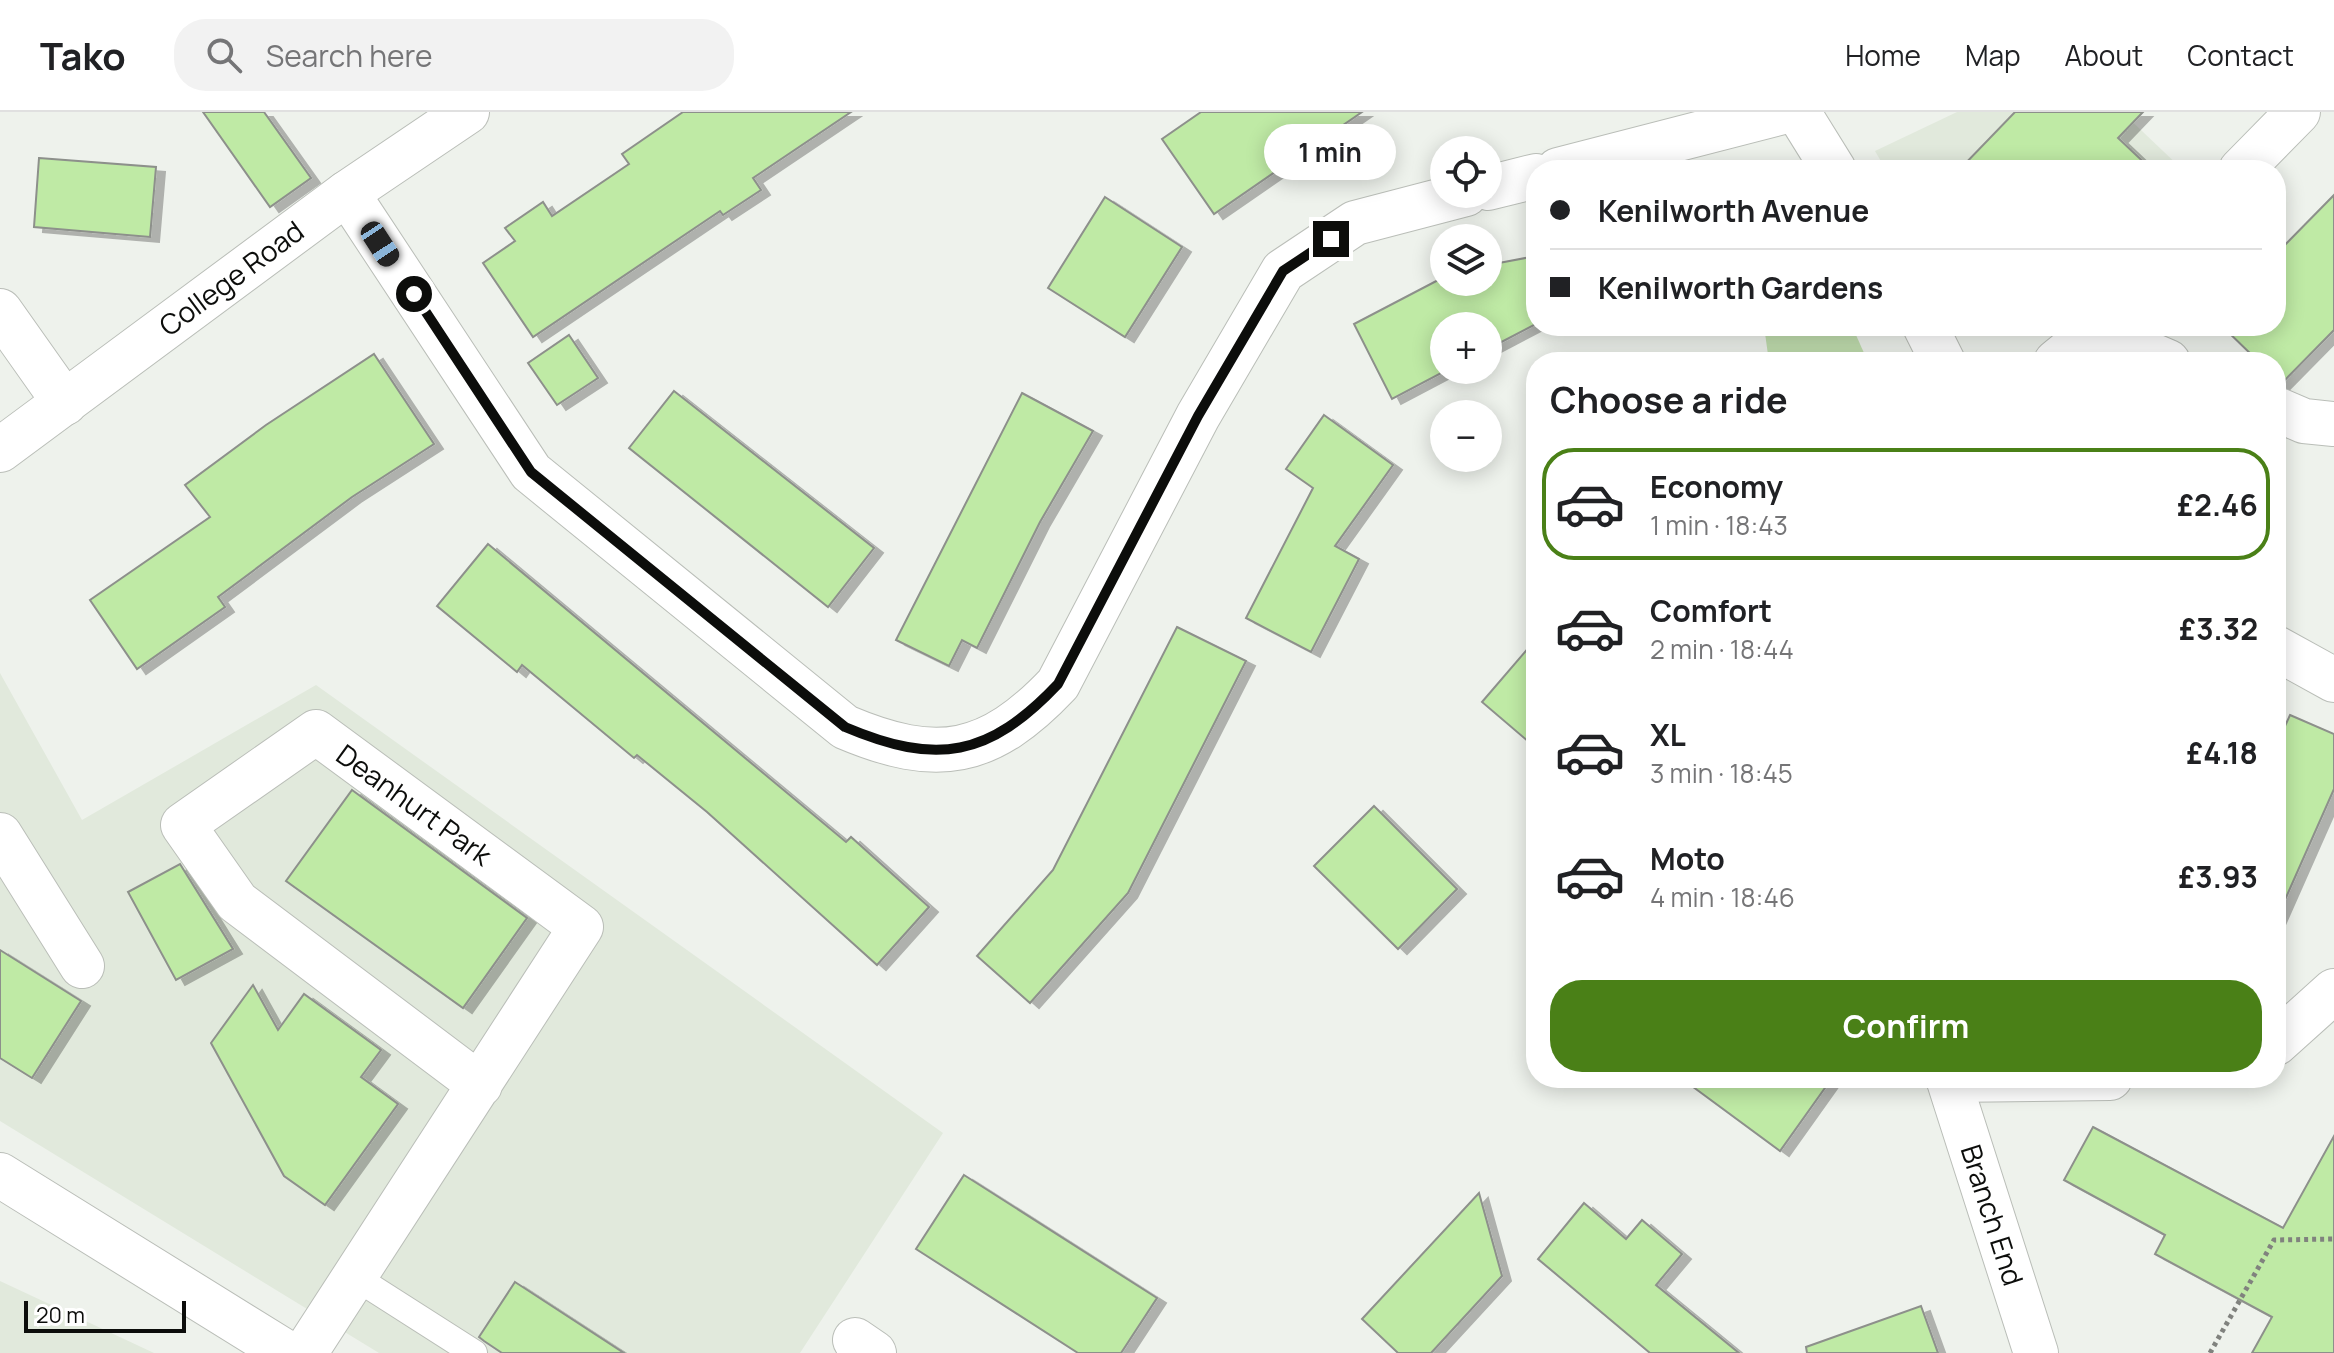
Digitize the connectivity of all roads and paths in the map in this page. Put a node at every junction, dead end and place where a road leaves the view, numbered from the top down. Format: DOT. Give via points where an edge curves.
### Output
graph roads {
  1 [pos="467,112"];
  2 [pos="1783,112"];
  3 [pos="1798,112"];
  4 [pos="2298,112"];
  5 [pos="1597,160"];
  6 [pos="1828,160"];
  7 [pos="2251,160"];
  8 [pos="1526,178"];
  9 [pos="1502,184"];
  10 [pos="347,193"];
  11 [pos="1430,203"];
  12 [pos="0,311"];
  13 [pos="2088,336"];
  14 [pos="2114,336"];
  15 [pos="2068,352"];
  16 [pos="2147,352"];
  17 [pos="65,403"];
  18 [pos="2286,413"];
  19 [pos="2334,424"];
  20 [pos="0,450"];
  21 [pos="2286,654"];
  22 [pos="2334,680"];
  23 [pos="0,835"];
  24 [pos="82,966"];
  25 [pos="2334,991"];
  26 [pos="2286,1034"];
  27 [pos="480,1085"];
  28 [pos="1952,1088"];
  29 [pos="0,1175"];
  30 [pos="2334,1239"];
  31 [pos="355,1277"];
  32 [pos="287,1353"];
  33 [pos="305,1353"];
  34 [pos="474,1353"];
  35 [pos="2036,1353"];
  36 [pos="2210,1353"];
  1 -- 10 [label="street, College Road"];
  2 -- 5 [label="street"];
  3 -- 6 [label="street"];
  4 -- 7 [label="street"];
  8 -- 9 [label="street"];
  10 -- 11 [label="street" via="531,472 845,727 889,746 936,751 983,742 1025,719 1058,684 1198,416 1283,271 1355,223"];
  10 -- 17 [label="street, College Road"];
  12 -- 17 [label="street"];
  13 -- 15 [label="street"];
  14 -- 16 [label="street"];
  17 -- 20 [label="street, College Road"];
  18 -- 19 [label="street"];
  21 -- 22 [label="street"];
  23 -- 24 [label="street"];
  25 -- 26 [label="street"];
  27 -- 27 [label="street, Deanhurt Park" via="237,902 183,825 316,732 581,927"];
  27 -- 31 [label="street, Deanhurt Park"];
  28 -- 35 [label="street, Branch End"];
  29 -- 32 [label="street"];
  30 -- 36 [label="path" via="2274,1240"];
  31 -- 33 [label="street, Deanhurt Park"];
  31 -- 34 [label="lane"];
}
